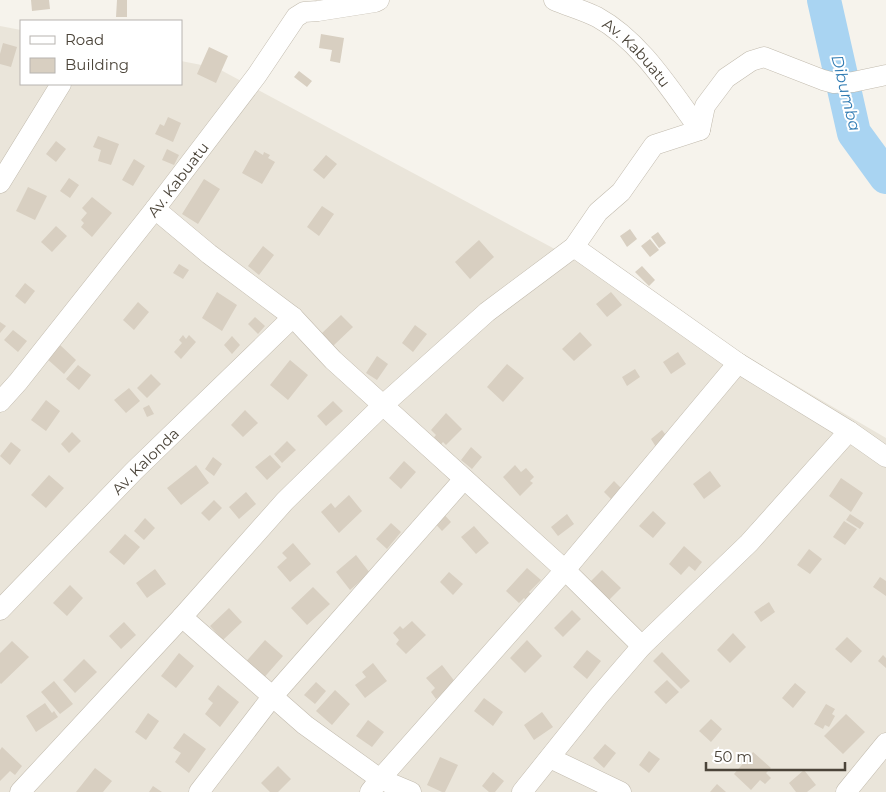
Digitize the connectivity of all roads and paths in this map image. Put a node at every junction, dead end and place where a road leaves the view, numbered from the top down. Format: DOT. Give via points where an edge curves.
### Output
graph roads {
  1 [pos="379,0"];
  2 [pos="554,0"];
  3 [pos="886,75"];
  4 [pos="60,85"];
  5 [pos="700,130"];
  6 [pos="0,183"];
  7 [pos="155,209"];
  8 [pos="574,247"];
  9 [pos="293,317"];
  10 [pos="738,363"];
  11 [pos="0,402"];
  12 [pos="382,406"];
  13 [pos="849,431"];
  14 [pos="886,457"];
  15 [pos="464,479"];
  16 [pos="565,570"];
  17 [pos="0,610"];
  18 [pos="182,617"];
  19 [pos="642,646"];
  20 [pos="272,697"];
  21 [pos="886,743"];
  22 [pos="550,758"];
  23 [pos="375,785"];
  24 [pos="20,792"];
  25 [pos="199,792"];
  26 [pos="411,792"];
  27 [pos="522,792"];
  28 [pos="621,792"];
  29 [pos="846,792"];
  1 -- 7 [label="street, Av. Kabuatu" via="304,12 296,17 257,75"];
  2 -- 5 [label="street, Av. Kabuatu" via="597,18 626,37 656,70"];
  3 -- 5 [label="street" via="843,82 823,80 764,57 751,61 726,78 704,106"];
  4 -- 6 [label="street"];
  5 -- 8 [label="street" via="654,145 621,192 598,212"];
  7 -- 9 [label="street"];
  7 -- 11 [label="street, Av. Kabuatu"];
  8 -- 10 [label="street"];
  8 -- 12 [label="street" via="487,312"];
  9 -- 12 [label="street"];
  9 -- 17 [label="street, Av. Kalonda" via="134,471"];
  10 -- 13 [label="street"];
  10 -- 16 [label="street"];
  12 -- 15 [label="street"];
  12 -- 18 [label="street" via="285,501"];
  13 -- 14 [label="street"];
  13 -- 19 [label="street" via="749,543"];
  15 -- 16 [label="street"];
  15 -- 20 [label="street"];
  16 -- 19 [label="street"];
  16 -- 23 [label="street"];
  18 -- 20 [label="street"];
  18 -- 24 [label="street"];
  19 -- 22 [label="street"];
  20 -- 23 [label="street"];
  20 -- 25 [label="street"];
  21 -- 29 [label="street"];
  22 -- 27 [label="street"];
  22 -- 28 [label="street"];
  23 -- 26 [label="street"];
}
